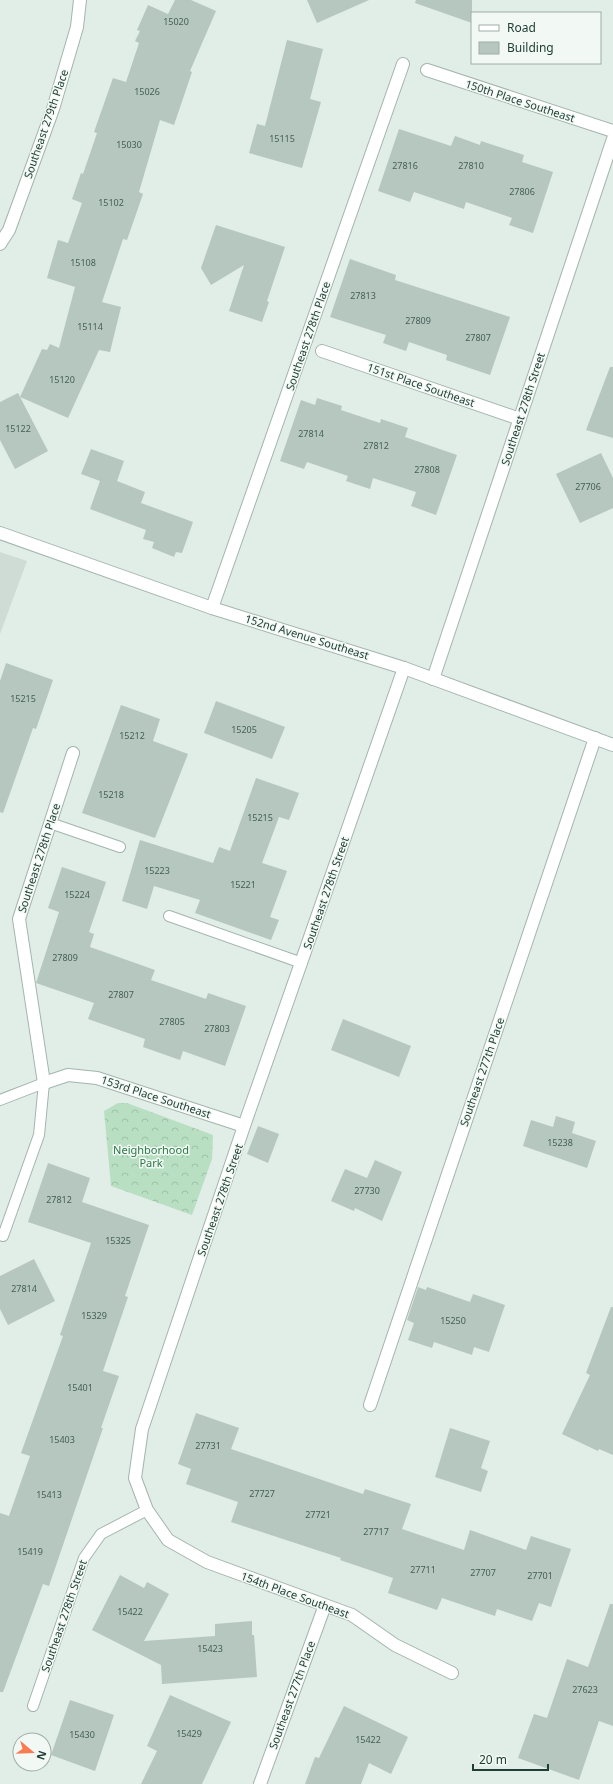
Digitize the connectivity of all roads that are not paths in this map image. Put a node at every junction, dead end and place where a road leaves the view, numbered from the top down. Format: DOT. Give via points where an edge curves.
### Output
graph roads {
  1 [pos="80,0"];
  2 [pos="403,64"];
  3 [pos="427,70"];
  4 [pos="613,131"];
  5 [pos="613,139"];
  6 [pos="0,244"];
  7 [pos="322,351"];
  8 [pos="520,419"];
  9 [pos="0,533"];
  10 [pos="212,608"];
  11 [pos="404,668"];
  12 [pos="433,679"];
  13 [pos="595,738"];
  14 [pos="613,745"];
  15 [pos="73,753"];
  16 [pos="50,823"];
  17 [pos="120,847"];
  18 [pos="168,916"];
  19 [pos="302,963"];
  20 [pos="44,1083"];
  21 [pos="0,1100"];
  22 [pos="244,1126"];
  23 [pos="2,1236"];
  24 [pos="370,1405"];
  25 [pos="147,1510"];
  26 [pos="324,1605"];
  27 [pos="452,1672"];
  28 [pos="33,1706"];
  29 [pos="260,1784"];
  1 -- 6 [label="street, Southeast 279th Place" via="77,28 53,109 9,230"];
  2 -- 10 [label="street, Southeast 278th Place"];
  3 -- 4 [label="street, 150th Place Southeast"];
  5 -- 8 [label="street, Southeast 278th Street"];
  7 -- 8 [label="street, 151st Place Southeast"];
  8 -- 12 [label="street, Southeast 278th Street"];
  9 -- 10 [label="street, 152nd Avenue Southeast"];
  10 -- 11 [label="street, 152nd Avenue Southeast"];
  11 -- 12 [label="street, 152nd Avenue Southeast"];
  11 -- 19 [label="street, Southeast 278th Street"];
  12 -- 13 [label="street, 152nd Avenue Southeast"];
  13 -- 14 [label="street, 152nd Avenue Southeast"];
  13 -- 24 [label="street, Southeast 277th Place"];
  15 -- 16 [label="street, Southeast 278th Place"];
  16 -- 17 [label="lane"];
  16 -- 20 [label="street, Southeast 278th Place" via="19,919"];
  18 -- 19 [label="lane"];
  19 -- 22 [label="street, Southeast 278th Street"];
  20 -- 21 [label="lane"];
  20 -- 22 [label="street, 153rd Place Southeast" via="68,1075 97,1078"];
  20 -- 23 [label="lane" via="39,1135"];
  22 -- 25 [label="street, Southeast 278th Street" via="142,1429 135,1478"];
  25 -- 26 [label="street, 154th Place Southeast" via="168,1540 207,1562"];
  25 -- 28 [label="lane, Southeast 278th Street" via="101,1534 84,1558"];
  26 -- 27 [label="street, 154th Place Southeast" via="352,1615 395,1645"];
  26 -- 29 [label="street, Southeast 277th Place"];
}
